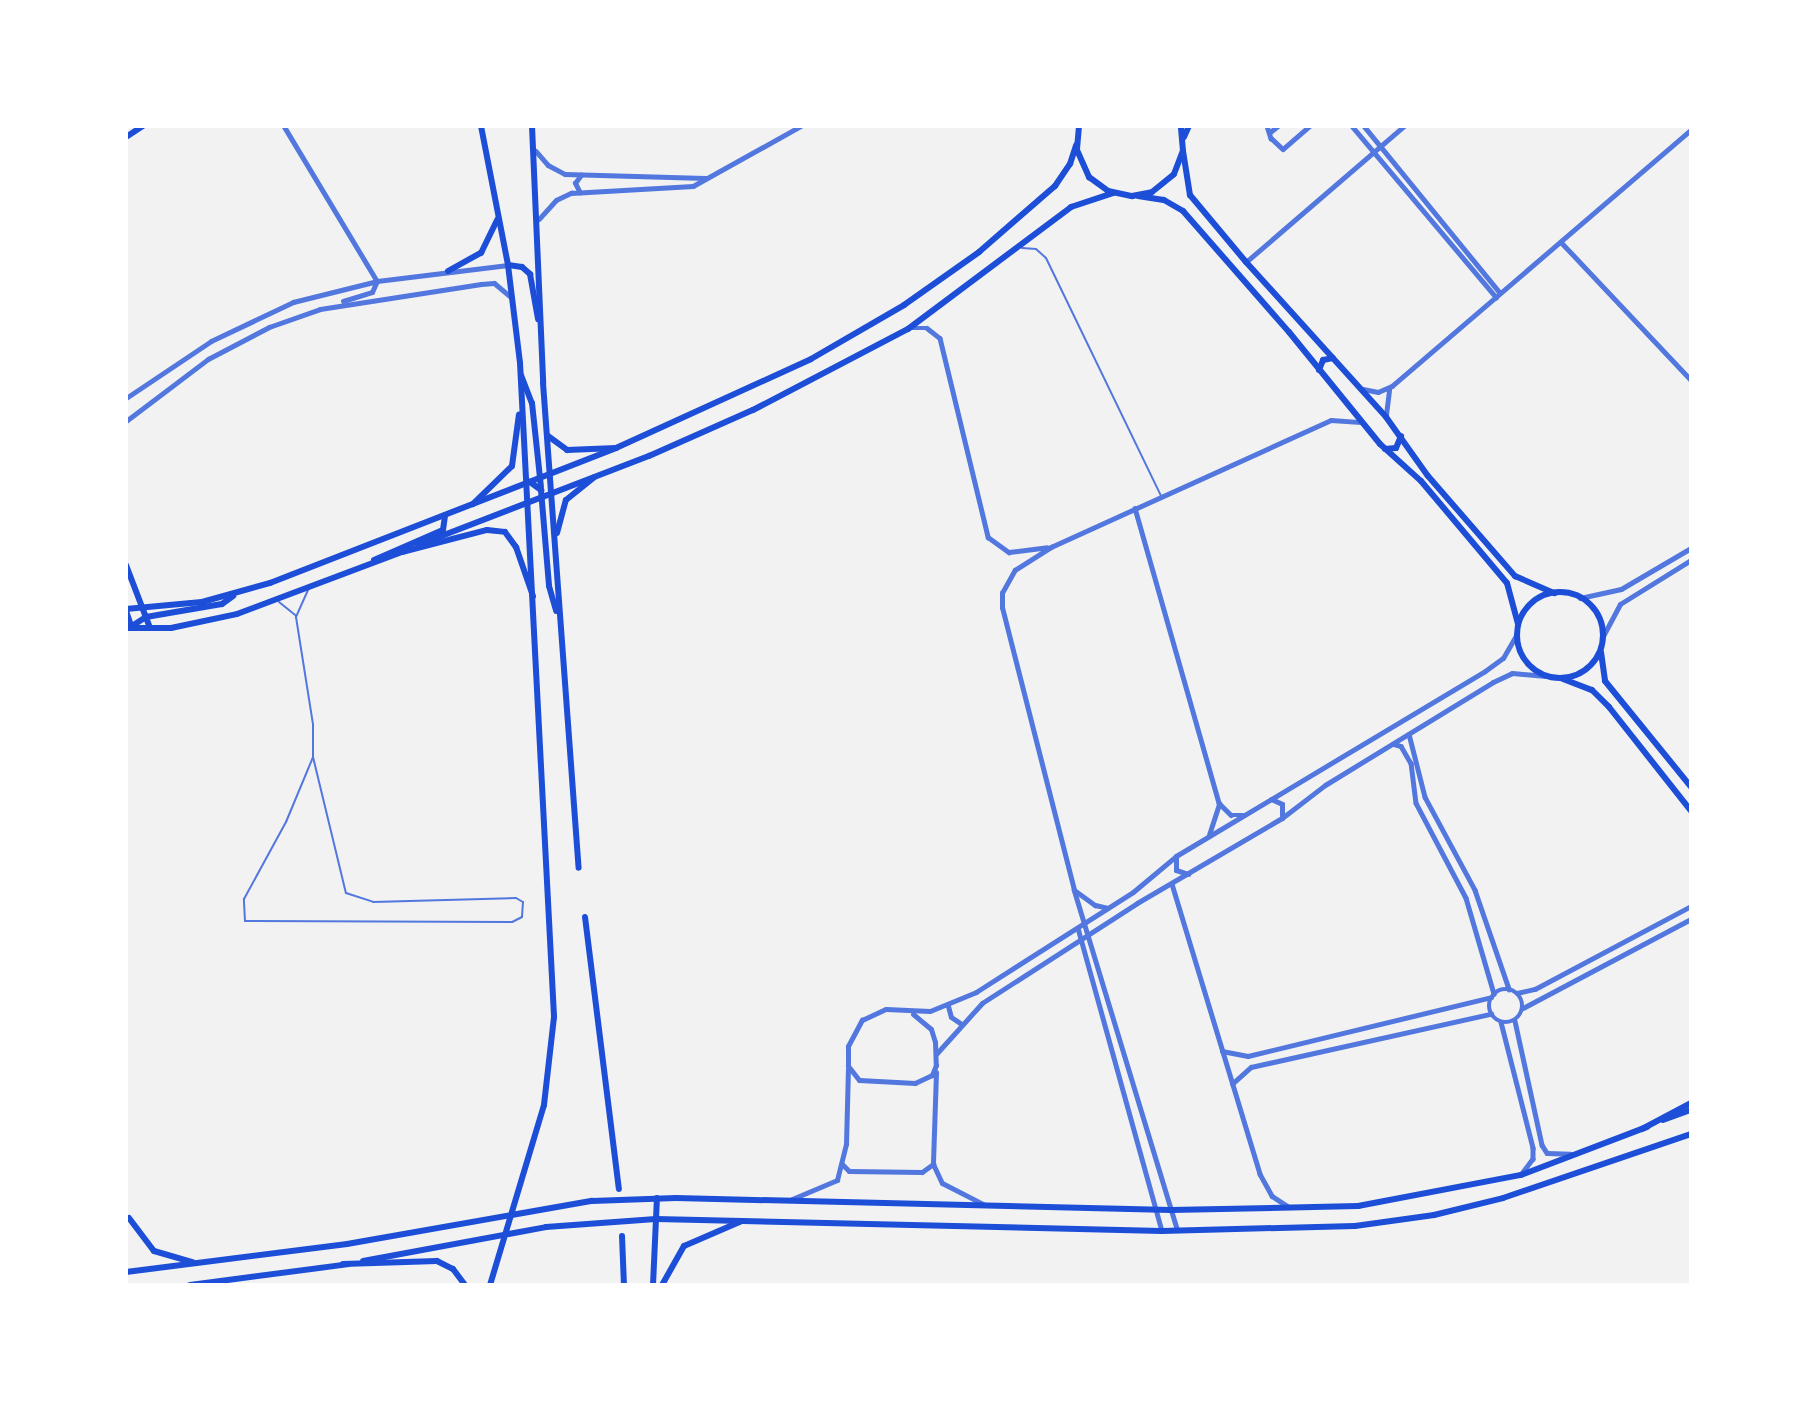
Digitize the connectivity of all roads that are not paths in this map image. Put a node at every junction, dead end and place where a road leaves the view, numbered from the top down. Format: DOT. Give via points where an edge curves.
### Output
graph roads {
  1 [pos="143,126"];
  2 [pos="284,126"];
  3 [pos="481,126"];
  4 [pos="532,126"];
  5 [pos="801,126"];
  6 [pos="1079,126"];
  7 [pos="1181,126"];
  8 [pos="1189,126"];
  9 [pos="1267,126"];
  10 [pos="1278,126"];
  11 [pos="1309,126"];
  12 [pos="1352,126"];
  13 [pos="1364,126"];
  14 [pos="1404,126"];
  15 [pos="1691,130"];
  16 [pos="1269,133"];
  17 [pos="126,137"];
  18 [pos="1184,137"];
  19 [pos="1076,143"];
  20 [pos="1380,146"];
  21 [pos="536,150"];
  22 [pos="1184,151"];
  23 [pos="1373,153"];
  24 [pos="581,175"];
  25 [pos="706,178"];
  26 [pos="580,193"];
  27 [pos="1113,194"];
  28 [pos="1138,196"];
  29 [pos="498,215"];
  30 [pos="539,219"];
  31 [pos="1561,242"];
  32 [pos="1018,248"];
  33 [pos="1246,262"];
  34 [pos="508,265"];
  35 [pos="448,271"];
  36 [pos="377,281"];
  37 [pos="1498,295"];
  38 [pos="512,298"];
  39 [pos="320,309"];
  40 [pos="908,329"];
  41 [pos="1334,358"];
  42 [pos="1319,370"];
  43 [pos="521,374"];
  44 [pos="1691,380"];
  45 [pos="543,383"];
  46 [pos="1392,386"];
  47 [pos="1363,390"];
  48 [pos="126,398"];
  49 [pos="521,398"];
  50 [pos="1386,417"];
  51 [pos="126,421"];
  52 [pos="1361,422"];
  53 [pos="547,435"];
  54 [pos="1401,436"];
  55 [pos="616,448"];
  56 [pos="1385,449"];
  57 [pos="550,474"];
  58 [pos="594,477"];
  59 [pos="540,478"];
  60 [pos="530,482"];
  61 [pos="551,494"];
  62 [pos="542,497"];
  63 [pos="1161,497"];
  64 [pos="531,501"];
  65 [pos="473,504"];
  66 [pos="1135,508"];
  67 [pos="445,514"];
  68 [pos="1051,547"];
  69 [pos="1691,548"];
  70 [pos="402,552"];
  71 [pos="1691,560"];
  72 [pos="126,565"];
  73 [pos="556,566"];
  74 [pos="364,567"];
  75 [pos="309,589"];
  76 [pos="1554,593"];
  77 [pos="1580,598"];
  78 [pos="275,601"];
  79 [pos="536,603"];
  80 [pos="126,610"];
  81 [pos="144,612"];
  82 [pos="296,617"];
  83 [pos="559,619"];
  84 [pos="129,624"];
  85 [pos="1518,624"];
  86 [pos="149,628"];
  87 [pos="1517,634"];
  88 [pos="1602,640"];
  89 [pos="1546,676"];
  90 [pos="1558,678"];
  91 [pos="1409,734"];
  92 [pos="1393,743"];
  93 [pos="313,757"];
  94 [pos="1691,787"];
  95 [pos="1268,800"];
  96 [pos="1219,803"];
  97 [pos="1691,811"];
  98 [pos="1245,815"];
  99 [pos="1282,818"];
  100 [pos="1209,836"];
  101 [pos="1176,856"];
  102 [pos="579,867"];
  103 [pos="1189,874"];
  104 [pos="1172,884"];
  105 [pos="1074,890"];
  106 [pos="1691,906"];
  107 [pos="1108,908"];
  108 [pos="585,917"];
  109 [pos="1691,919"];
  110 [pos="1086,923"];
  111 [pos="1078,928"];
  112 [pos="1090,934"];
  113 [pos="1081,940"];
  114 [pos="1509,989"];
  115 [pos="1517,993"];
  116 [pos="1493,996"];
  117 [pos="948,1006"];
  118 [pos="1523,1008"];
  119 [pos="913,1014"];
  120 [pos="1491,1014"];
  121 [pos="1514,1021"];
  122 [pos="1501,1022"];
  123 [pos="960,1023"];
  124 [pos="1222,1051"];
  125 [pos="937,1053"];
  126 [pos="936,1065"];
  127 [pos="848,1066"];
  128 [pos="1232,1085"];
  129 [pos="1691,1103"];
  130 [pos="1691,1110"];
  131 [pos="1643,1129"];
  132 [pos="1691,1134"];
  133 [pos="1586,1152"];
  134 [pos="933,1164"];
  135 [pos="843,1166"];
  136 [pos="1521,1175"];
  137 [pos="619,1189"];
  138 [pos="657,1198"];
  139 [pos="786,1201"];
  140 [pos="988,1206"];
  141 [pos="1156,1209"];
  142 [pos="1171,1210"];
  143 [pos="1296,1210"];
  144 [pos="511,1212"];
  145 [pos="130,1218"];
  146 [pos="656,1219"];
  147 [pos="742,1221"];
  148 [pos="1163,1231"];
  149 [pos="1177,1231"];
  150 [pos="504,1233"];
  151 [pos="622,1236"];
  152 [pos="197,1263"];
  153 [pos="343,1264"];
  154 [pos="126,1272"];
  155 [pos="228,1280"];
  156 [pos="190,1285"];
  157 [pos="214,1285"];
  158 [pos="465,1285"];
  159 [pos="490,1285"];
  160 [pos="624,1285"];
  161 [pos="653,1285"];
  162 [pos="662,1285"];
  1 -- 17 [label="main road"];
  2 -- 36 [label="street"];
  3 -- 29 [label="main road"];
  4 -- 21 [label="main road"];
  5 -- 25 [label="street"];
  6 -- 19 [label="main road"];
  7 -- 18 [label="main road"];
  8 -- 18 [label="main road"];
  9 -- 16 [label="street"];
  10 -- 16 [label="street"];
  11 -- 16 [label="street" via="1283,149"];
  12 -- 23 [label="street"];
  13 -- 20 [label="street"];
  14 -- 20 [label="street"];
  15 -- 31 [label="street"];
  18 -- 22 [label="main road"];
  19 -- 27 [label="main road" via="1089,177"];
  19 -- 55 [label="main road" via="1070,164 1046,195 979,252 904,305 811,359"];
  20 -- 23 [label="street"];
  20 -- 37 [label="street"];
  21 -- 24 [label="street" via="556,170"];
  21 -- 30 [label="main road"];
  22 -- 28 [label="main road" via="1171,178"];
  22 -- 33 [label="main road" via="1190,195"];
  23 -- 33 [label="street"];
  23 -- 37 [label="street"];
  24 -- 25 [label="street"];
  24 -- 26 [label="street" via="575,183"];
  25 -- 26 [label="street" via="681,188"];
  26 -- 30 [label="street" via="563,195"];
  27 -- 28 [label="main road"];
  27 -- 32 [label="main road" via="1071,207"];
  28 -- 42 [label="main road" via="1164,200 1183,211"];
  29 -- 34 [label="main road"];
  29 -- 35 [label="main road" via="493,235 481,253"];
  30 -- 45 [label="main road"];
  31 -- 37 [label="street"];
  31 -- 44 [label="street"];
  32 -- 40 [label="main road"];
  32 -- 63 [label="lane" via="1042,253"];
  33 -- 41 [label="main road"];
  34 -- 35 [label="street"];
  34 -- 38 [label="main road"];
  34 -- 45 [label="main road" via="530,274"];
  35 -- 36 [label="street"];
  36 -- 39 [label="street" via="372,292"];
  36 -- 48 [label="street" via="262,314 211,341"];
  37 -- 46 [label="street"];
  38 -- 39 [label="street" via="494,283"];
  38 -- 43 [label="main road"];
  39 -- 51 [label="street" via="269,327 208,359"];
  40 -- 58 [label="main road" via="741,416"];
  40 -- 68 [label="street" via="927,328 940,338 988,537 1009,552"];
  41 -- 42 [label="main road" via="1322,360"];
  41 -- 47 [label="main road"];
  42 -- 52 [label="main road"];
  43 -- 49 [label="main road"];
  43 -- 59 [label="main road" via="531,395"];
  45 -- 53 [label="main road"];
  46 -- 47 [label="street" via="1378,392"];
  46 -- 50 [label="street" via="1385,400"];
  47 -- 50 [label="main road"];
  49 -- 60 [label="main road"];
  49 -- 65 [label="main road" via="513,463"];
  50 -- 54 [label="main road"];
  52 -- 56 [label="main road"];
  52 -- 63 [label="street" via="1331,420"];
  53 -- 55 [label="main road" via="567,450"];
  53 -- 57 [label="main road"];
  54 -- 56 [label="main road" via="1396,448"];
  54 -- 76 [label="main road" via="1428,476 1515,576"];
  55 -- 57 [label="main road"];
  56 -- 85 [label="main road" via="1421,481 1507,583"];
  57 -- 59 [label="main road"];
  57 -- 61 [label="main road"];
  58 -- 61 [label="main road"];
  58 -- 73 [label="main road" via="570,495 562,508"];
  59 -- 60 [label="main road"];
  59 -- 61 [label="main road" via="542,489"];
  60 -- 62 [label="main road" via="539,486"];
  60 -- 64 [label="main road"];
  60 -- 65 [label="main road"];
  61 -- 62 [label="main road"];
  61 -- 73 [label="main road"];
  62 -- 64 [label="main road"];
  62 -- 83 [label="main road" via="549,586"];
  63 -- 66 [label="street"];
  64 -- 70 [label="main road"];
  64 -- 79 [label="main road"];
  65 -- 67 [label="main road"];
  66 -- 68 [label="street"];
  66 -- 96 [label="street"];
  67 -- 74 [label="main road" via="443,530"];
  67 -- 81 [label="main road" via="222,604"];
  68 -- 105 [label="street" via="1015,570 1002,593 1002,608"];
  69 -- 77 [label="street" via="1621,589"];
  70 -- 74 [label="main road"];
  70 -- 79 [label="main road" via="488,530 505,532 516,547"];
  71 -- 88 [label="street" via="1620,604"];
  72 -- 81 [label="main road"];
  73 -- 83 [label="main road"];
  74 -- 75 [label="main road"];
  75 -- 78 [label="main road"];
  75 -- 82 [label="lane"];
  76 -- 77 [label="main road"];
  76 -- 85 [label="main road" via="1531,603"];
  77 -- 88 [label="main road" via="1597,615"];
  78 -- 82 [label="lane"];
  78 -- 86 [label="main road" via="206,622"];
  79 -- 144 [label="main road" via="554,1017 544,1105"];
  80 -- 81 [label="main road"];
  80 -- 84 [label="main road"];
  81 -- 84 [label="main road"];
  81 -- 86 [label="main road"];
  82 -- 93 [label="lane" via="313,724"];
  83 -- 102 [label="main road"];
  84 -- 86 [label="main road"];
  85 -- 87 [label="main road"];
  87 -- 89 [label="main road" via="1524,659"];
  87 -- 95 [label="street" via="1503,658 1485,671 1319,774"];
  88 -- 90 [label="main road" via="1586,669"];
  88 -- 94 [label="main road" via="1605,681"];
  89 -- 90 [label="main road"];
  89 -- 91 [label="street" via="1511,673"];
  90 -- 97 [label="main road" via="1580,683 1600,698"];
  91 -- 92 [label="street"];
  91 -- 114 [label="street" via="1425,797 1475,890"];
  92 -- 99 [label="street"];
  92 -- 116 [label="street" via="1401,746 1411,763 1416,803 1466,898"];
  93 -- 93 [label="lane" via="286,822 244,899 245,921 499,922 522,917 523,902 516,898 373,902 346,893"];
  95 -- 98 [label="street"];
  95 -- 99 [label="street" via="1282,804"];
  96 -- 98 [label="street" via="1231,815"];
  96 -- 100 [label="street"];
  98 -- 100 [label="street"];
  99 -- 103 [label="street"];
  100 -- 101 [label="street"];
  101 -- 103 [label="street" via="1176,870"];
  101 -- 107 [label="street"];
  103 -- 104 [label="street"];
  104 -- 112 [label="street"];
  104 -- 124 [label="street"];
  105 -- 107 [label="street"];
  105 -- 110 [label="street"];
  106 -- 115 [label="street" via="1535,989"];
  107 -- 110 [label="street"];
  108 -- 137 [label="main road"];
  109 -- 118 [label="street"];
  110 -- 111 [label="street"];
  110 -- 112 [label="street"];
  111 -- 113 [label="street"];
  111 -- 117 [label="street"];
  112 -- 113 [label="street"];
  112 -- 142 [label="street"];
  113 -- 123 [label="street" via="982,1003"];
  113 -- 141 [label="street"];
  114 -- 115 [label="street"];
  114 -- 116 [label="street"];
  115 -- 118 [label="street"];
  116 -- 120 [label="street"];
  116 -- 124 [label="street" via="1248,1056"];
  117 -- 119 [label="street"];
  117 -- 123 [label="street" via="951,1017"];
  118 -- 121 [label="street"];
  119 -- 125 [label="street" via="930,1030"];
  119 -- 127 [label="street" via="886,1009 862,1020 848,1046"];
  120 -- 122 [label="street"];
  120 -- 128 [label="street" via="1251,1067"];
  121 -- 122 [label="street"];
  121 -- 133 [label="street" via="1542,1145 1547,1153 1557,1155"];
  122 -- 136 [label="street" via="1533,1148 1533,1159"];
  123 -- 125 [label="street"];
  124 -- 128 [label="street"];
  125 -- 126 [label="street"];
  126 -- 127 [label="street" via="932,1075 915,1083 866,1082"];
  126 -- 134 [label="street"];
  127 -- 135 [label="street"];
  128 -- 143 [label="street" via="1264,1185 1280,1203"];
  129 -- 131 [label="main road"];
  130 -- 131 [label="main road"];
  131 -- 133 [label="main road"];
  132 -- 149 [label="main road" via="1591,1171 1434,1214 1342,1227"];
  133 -- 136 [label="main road"];
  134 -- 135 [label="street" via="922,1172 849,1171"];
  134 -- 140 [label="street" via="948,1188"];
  135 -- 139 [label="street" via="837,1180 826,1188"];
  136 -- 143 [label="main road" via="1393,1201"];
  138 -- 139 [label="main road"];
  138 -- 144 [label="main road"];
  138 -- 146 [label="main road"];
  139 -- 140 [label="main road"];
  140 -- 141 [label="main road"];
  141 -- 142 [label="main road"];
  141 -- 148 [label="street"];
  142 -- 143 [label="main road"];
  142 -- 149 [label="street"];
  144 -- 150 [label="main road"];
  144 -- 152 [label="main road" via="347,1244"];
  145 -- 152 [label="main road" via="154,1251"];
  146 -- 147 [label="main road"];
  146 -- 150 [label="main road"];
  146 -- 161 [label="main road"];
  147 -- 148 [label="main road"];
  147 -- 162 [label="main road" via="684,1246"];
  148 -- 149 [label="main road"];
  150 -- 153 [label="main road"];
  150 -- 159 [label="main road"];
  151 -- 160 [label="main road"];
  152 -- 154 [label="main road"];
  153 -- 155 [label="main road"];
  153 -- 158 [label="main road" via="433,1261 453,1269"];
  155 -- 156 [label="main road"];
  155 -- 157 [label="main road"];
}
